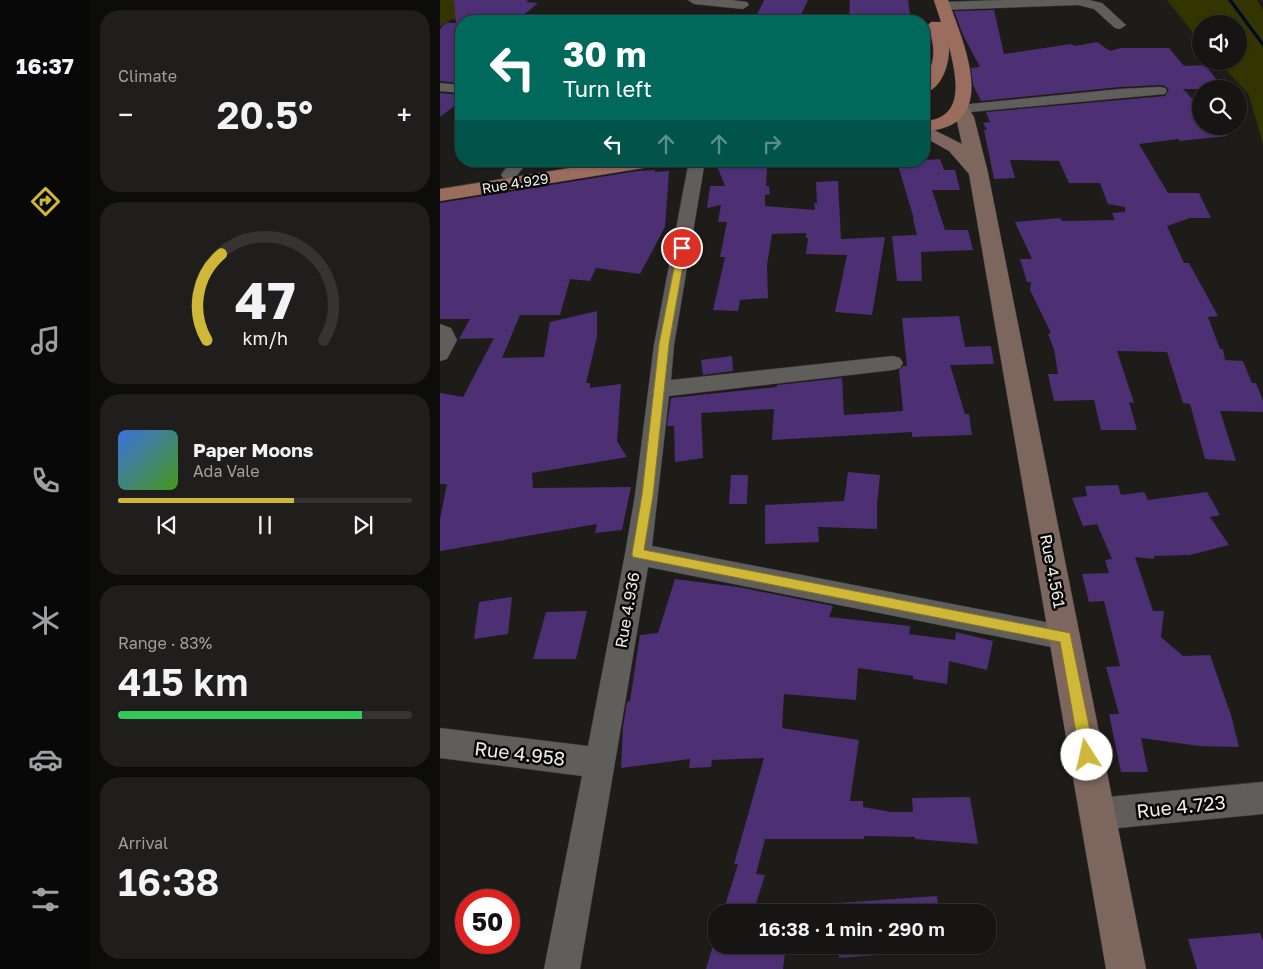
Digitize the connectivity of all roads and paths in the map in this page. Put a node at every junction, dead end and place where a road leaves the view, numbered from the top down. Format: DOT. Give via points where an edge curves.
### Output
graph roads {
  1 [pos="694,0"];
  2 [pos="927,0"];
  3 [pos="1091,1"];
  4 [pos="743,2"];
  5 [pos="1022,2"];
  6 [pos="942,3"];
  7 [pos="740,15"];
  8 [pos="1120,25"];
  9 [pos="440,87"];
  10 [pos="455,88"];
  11 [pos="1160,91"];
  12 [pos="938,99"];
  13 [pos="930,127"];
  14 [pos="930,128"];
  15 [pos="613,167"];
  16 [pos="697,167"];
  17 [pos="515,168"];
  18 [pos="978,173"];
  19 [pos="440,186"];
  20 [pos="440,195"];
  21 [pos="440,331"];
  22 [pos="440,354"];
  23 [pos="893,363"];
  24 [pos="660,388"];
  25 [pos="638,554"];
  26 [pos="1066,638"];
  27 [pos="440,743"];
  28 [pos="600,763"];
  29 [pos="1263,798"];
  30 [pos="1098,814"];
  31 [pos="562,969"];
  32 [pos="1126,969"];
  1 -- 4 [label="street"];
  2 -- 12 [label="main road" via="942,48"];
  3 -- 5 [label="street"];
  3 -- 8 [label="street"];
  4 -- 7 [label="street"];
  5 -- 6 [label="street"];
  6 -- 12 [label="main road, Rue 4.561" via="961,60 964,89"];
  9 -- 10 [label="street"];
  11 -- 12 [label="street"];
  12 -- 13 [label="main road" via="956,116"];
  12 -- 18 [label="main road, Rue 4.561" via="965,117"];
  14 -- 18 [label="main road" via="955,147"];
  15 -- 20 [label="main road, Rue 4.929"];
  16 -- 24 [label="street, Rue 4.936" via="664,344"];
  17 -- 19 [label="main road, Rue 4.929"];
  18 -- 26 [label="main road, Rue 4.561"];
  21 -- 22 [label="street" via="447,340"];
  23 -- 24 [label="street"];
  24 -- 25 [label="street, Rue 4.936"];
  25 -- 26 [label="street"];
  25 -- 28 [label="street, Rue 4.936"];
  26 -- 30 [label="main road, Rue 4.561"];
  27 -- 28 [label="street, Rue 4.958"];
  28 -- 31 [label="street, Rue 4.936"];
  29 -- 30 [label="street, Rue 4.723"];
  30 -- 32 [label="main road, Rue 4.561"];
}
